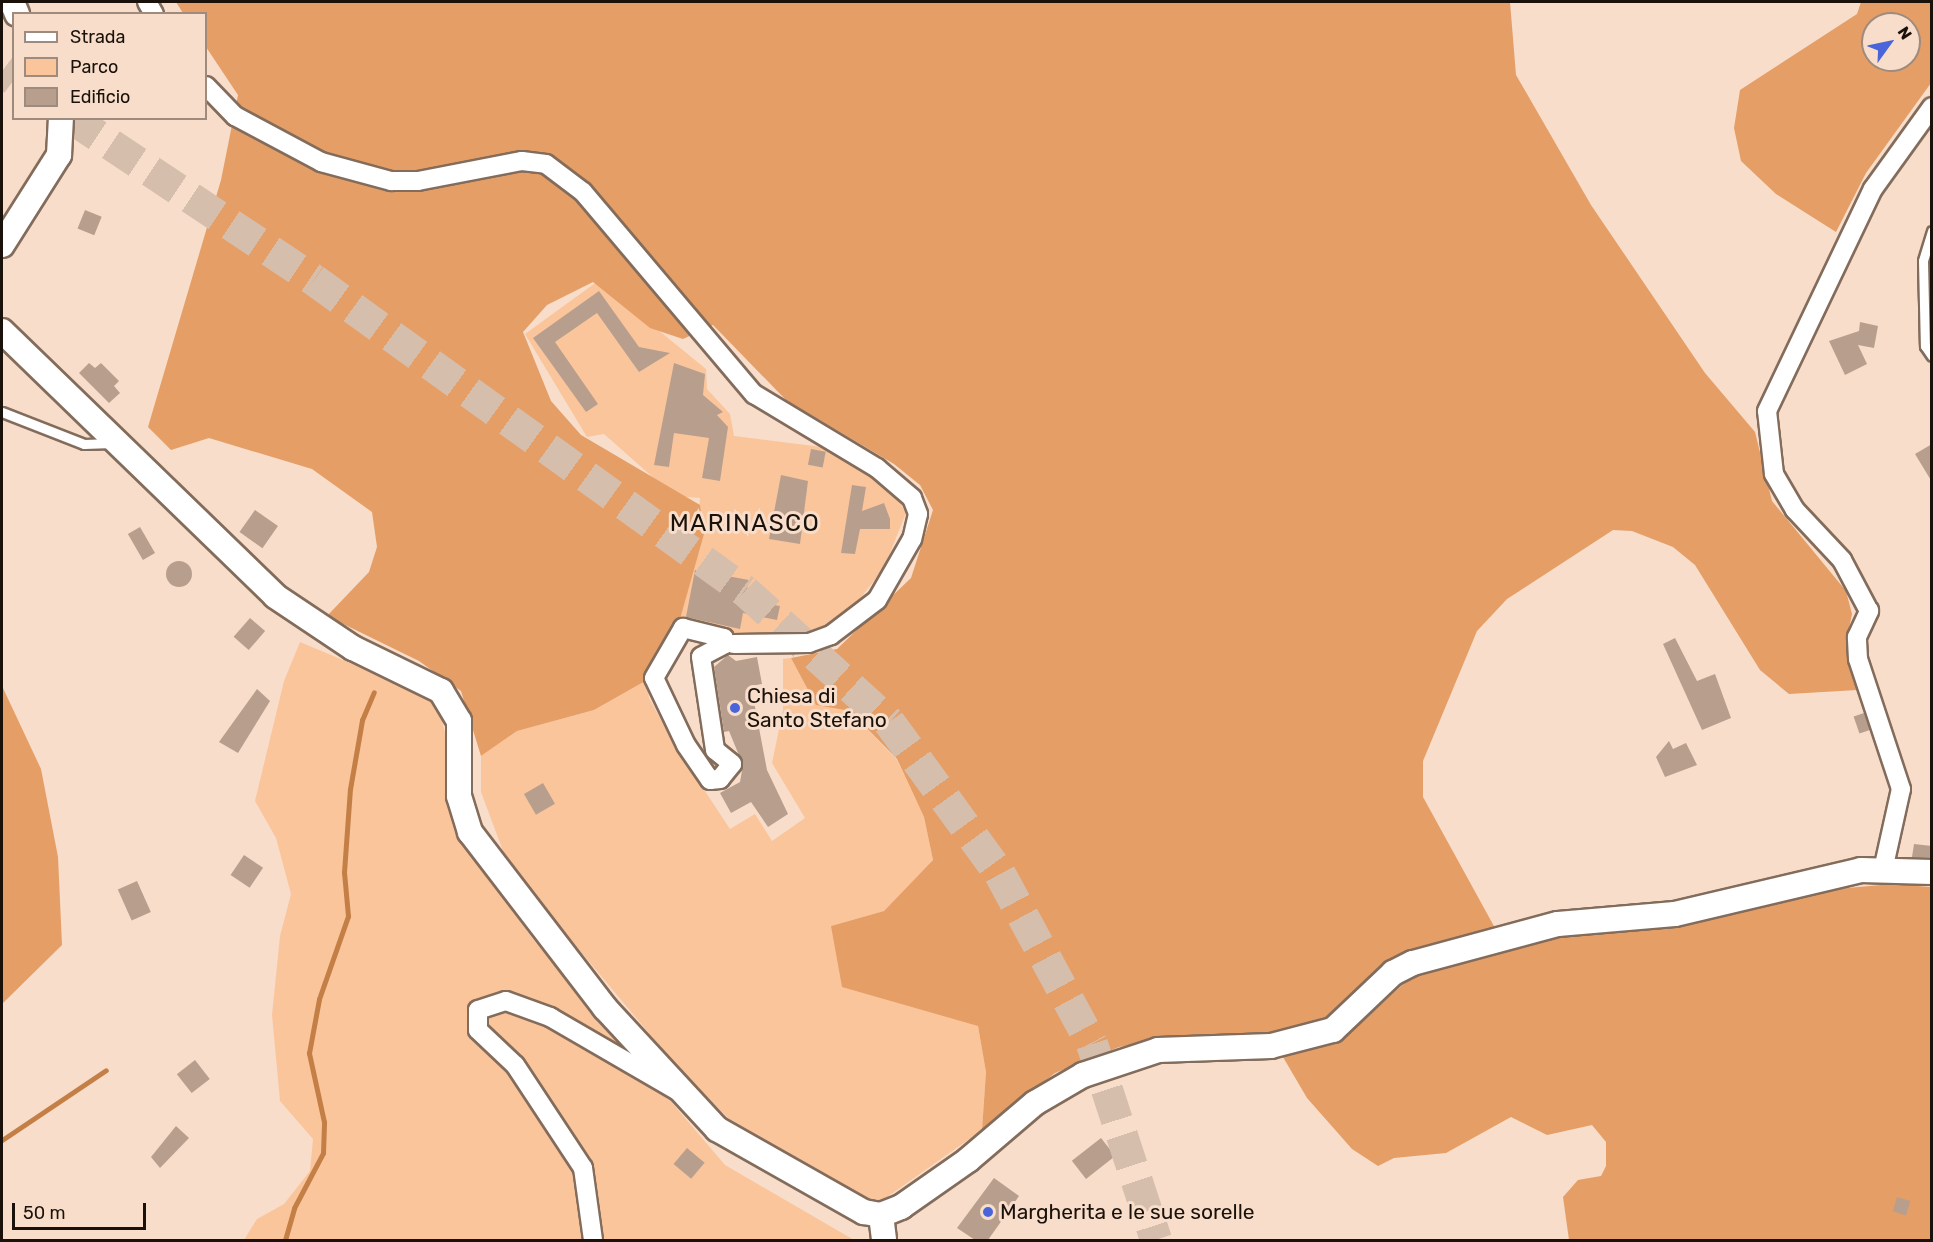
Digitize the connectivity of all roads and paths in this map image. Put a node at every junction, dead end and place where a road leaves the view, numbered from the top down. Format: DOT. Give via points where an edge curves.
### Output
graph roads {
  1 [pos="207,87"];
  2 [pos="1932,107"];
  3 [pos="61,120"];
  4 [pos="1932,231"];
  5 [pos="2,245"];
  6 [pos="2,331"];
  7 [pos="1932,356"];
  8 [pos="2,412"];
  9 [pos="112,443"];
  10 [pos="729,641"];
  11 [pos="1883,870"];
  12 [pos="1932,872"];
  13 [pos="678,1091"];
  14 [pos="881,1215"];
  15 [pos="593,1240"];
  16 [pos="884,1240"];
  1 -- 10 [label="street" via="235,116 352,172 418,182 502,164 546,164 583,192 754,394 877,468 912,498 918,514 912,539 894,576 869,606 831,635 809,643"];
  2 -- 11 [label="street" via="1873,189 1767,411 1774,474 1796,510 1842,560 1869,611 1857,637 1858,660 1901,789"];
  3 -- 5 [label="street" via="63,137 55,164"];
  4 -- 7 [label="lane" via="1923,261 1925,346"];
  6 -- 9 [label="street"];
  8 -- 9 [label="lane" via="84,444"];
  9 -- 13 [label="street" via="275,596 344,643 421,678 446,696 459,721 464,818 479,847"];
  10 -- 10 [label="street" via="683,628 654,678 710,780 720,779 732,764 715,750 701,657"];
  11 -- 12 [label="street"];
  11 -- 14 [label="street" via="1824,877 1675,914 1558,924 1519,933 1401,968 1344,1023 1305,1039 1271,1046 1158,1050 1131,1058 1059,1087 930,1189"];
  13 -- 14 [label="street" via="717,1129 757,1156 847,1206"];
  13 -- 15 [label="street" via="550,1017 506,1001 478,1010 478,1030 515,1065 583,1168"];
  14 -- 16 [label="street"];
}
